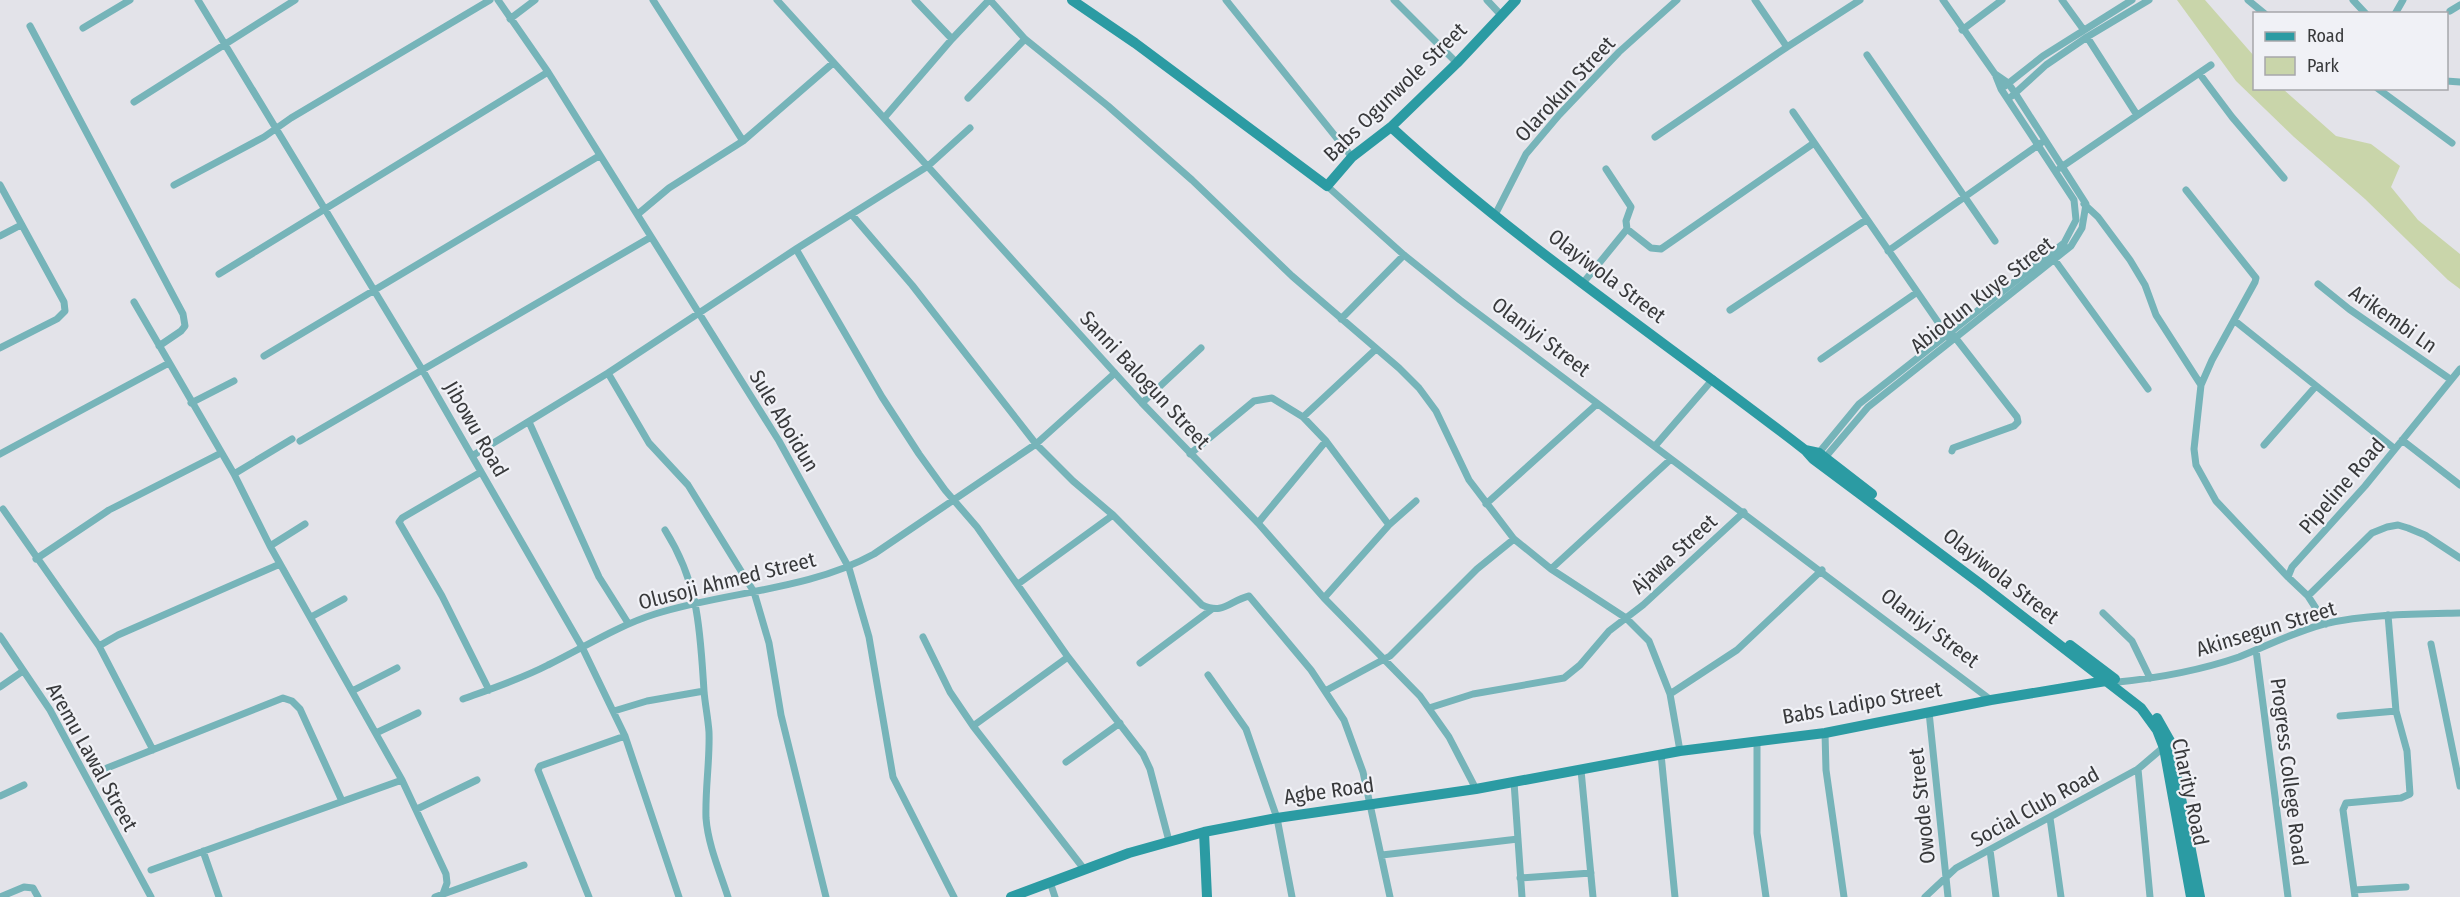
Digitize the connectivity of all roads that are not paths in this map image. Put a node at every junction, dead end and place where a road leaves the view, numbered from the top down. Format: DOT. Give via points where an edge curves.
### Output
graph roads {
  1 [pos="130,0"];
  2 [pos="198,0"];
  3 [pos="295,0"];
  4 [pos="490,0"];
  5 [pos="498,0"];
  6 [pos="535,0"];
  7 [pos="653,0"];
  8 [pos="777,0"];
  9 [pos="915,0"];
  10 [pos="989,0"];
  11 [pos="1072,0"];
  12 [pos="1226,0"];
  13 [pos="1394,0"];
  14 [pos="1487,0"];
  15 [pos="1516,0"];
  16 [pos="1677,0"];
  17 [pos="1755,0"];
  18 [pos="1860,0"];
  19 [pos="1943,0"];
  20 [pos="2002,0"];
  21 [pos="2062,0"];
  22 [pos="2132,0"];
  23 [pos="2149,0"];
  24 [pos="2248,0"];
  25 [pos="2353,0"];
  26 [pos="2460,5"];
  27 [pos="2450,11"];
  28 [pos="2263,12"];
  29 [pos="2364,12"];
  30 [pos="1501,15"];
  31 [pos="510,18"];
  32 [pos="30,26"];
  33 [pos="83,28"];
  34 [pos="1962,30"];
  35 [pos="2085,33"];
  36 [pos="952,39"];
  37 [pos="1025,39"];
  38 [pos="225,45"];
  39 [pos="1787,47"];
  40 [pos="1867,55"];
  41 [pos="833,63"];
  42 [pos="1457,63"];
  43 [pos="2211,65"];
  44 [pos="548,72"];
  45 [pos="2199,73"];
  46 [pos="1995,74"];
  47 [pos="2008,83"];
  48 [pos="2001,89"];
  49 [pos="2380,90"];
  50 [pos="2015,93"];
  51 [pos="968,98"];
  52 [pos="2007,99"];
  53 [pos="134,102"];
  54 [pos="1793,112"];
  55 [pos="2137,115"];
  56 [pos="884,118"];
  57 [pos="1391,127"];
  58 [pos="276,128"];
  59 [pos="970,128"];
  60 [pos="1655,137"];
  61 [pos="2045,140"];
  62 [pos="743,141"];
  63 [pos="1814,143"];
  64 [pos="2452,143"];
  65 [pos="2038,145"];
  66 [pos="599,156"];
  67 [pos="1352,156"];
  68 [pos="928,166"];
  69 [pos="2063,166"];
  70 [pos="1606,169"];
  71 [pos="2056,171"];
  72 [pos="2284,178"];
  73 [pos="0,185"];
  74 [pos="174,185"];
  75 [pos="1327,186"];
  76 [pos="2186,190"];
  77 [pos="1964,196"];
  78 [pos="2086,204"];
  79 [pos="2076,205"];
  80 [pos="325,211"];
  81 [pos="639,214"];
  82 [pos="852,215"];
  83 [pos="1495,215"];
  84 [pos="1866,220"];
  85 [pos="21,225"];
  86 [pos="1627,229"];
  87 [pos="0,236"];
  88 [pos="651,237"];
  89 [pos="1995,241"];
  90 [pos="796,249"];
  91 [pos="1888,251"];
  92 [pos="1404,255"];
  93 [pos="2054,259"];
  94 [pos="219,274"];
  95 [pos="1583,283"];
  96 [pos="2318,284"];
  97 [pos="373,291"];
  98 [pos="1916,293"];
  99 [pos="135,302"];
  100 [pos="1730,310"];
  101 [pos="698,314"];
  102 [pos="1341,319"];
  103 [pos="2235,321"];
  104 [pos="1950,337"];
  105 [pos="159,346"];
  106 [pos="0,348"];
  107 [pos="1201,348"];
  108 [pos="1376,349"];
  109 [pos="264,356"];
  110 [pos="1821,359"];
  111 [pos="169,363"];
  112 [pos="423,371"];
  113 [pos="2459,371"];
  114 [pos="608,373"];
  115 [pos="1115,373"];
  116 [pos="1713,379"];
  117 [pos="2451,380"];
  118 [pos="234,381"];
  119 [pos="2200,385"];
  120 [pos="2316,386"];
  121 [pos="2148,388"];
  122 [pos="191,403"];
  123 [pos="1142,403"];
  124 [pos="1598,404"];
  125 [pos="1303,417"];
  126 [pos="529,422"];
  127 [pos="2402,440"];
  128 [pos="1326,441"];
  129 [pos="1036,444"];
  130 [pos="2264,445"];
  131 [pos="1654,446"];
  132 [pos="2395,450"];
  133 [pos="1952,451"];
  134 [pos="221,453"];
  135 [pos="0,454"];
  136 [pos="1190,454"];
  137 [pos="472,456"];
  138 [pos="1671,459"];
  139 [pos="1819,459"];
  140 [pos="481,472"];
  141 [pos="234,474"];
  142 [pos="2460,484"];
  143 [pos="954,499"];
  144 [pos="1416,501"];
  145 [pos="1486,504"];
  146 [pos="3,509"];
  147 [pos="1744,512"];
  148 [pos="1113,515"];
  149 [pos="1258,523"];
  150 [pos="305,524"];
  151 [pos="1389,525"];
  152 [pos="665,530"];
  153 [pos="1514,539"];
  154 [pos="270,546"];
  155 [pos="2460,558"];
  156 [pos="36,559"];
  157 [pos="280,564"];
  158 [pos="849,568"];
  159 [pos="1551,569"];
  160 [pos="1822,570"];
  161 [pos="2288,578"];
  162 [pos="1018,584"];
  163 [pos="754,592"];
  164 [pos="2308,596"];
  165 [pos="1324,598"];
  166 [pos="344,599"];
  167 [pos="696,603"];
  168 [pos="1212,609"];
  169 [pos="2103,613"];
  170 [pos="2460,613"];
  171 [pos="2388,615"];
  172 [pos="311,617"];
  173 [pos="1626,618"];
  174 [pos="628,623"];
  175 [pos="2326,624"];
  176 [pos="0,636"];
  177 [pos="924,637"];
  178 [pos="2431,644"];
  179 [pos="99,646"];
  180 [pos="582,647"];
  181 [pos="2256,650"];
  182 [pos="1068,657"];
  183 [pos="1383,661"];
  184 [pos="1140,663"];
  185 [pos="397,668"];
  186 [pos="23,671"];
  187 [pos="1208,675"];
  188 [pos="2150,678"];
  189 [pos="2106,681"];
  190 [pos="2118,682"];
  191 [pos="0,687"];
  192 [pos="489,690"];
  193 [pos="704,691"];
  194 [pos="1325,691"];
  195 [pos="352,692"];
  196 [pos="1670,694"];
  197 [pos="463,699"];
  198 [pos="1991,700"];
  199 [pos="1429,708"];
  200 [pos="614,711"];
  201 [pos="2396,711"];
  202 [pos="1929,712"];
  203 [pos="418,713"];
  204 [pos="2340,716"];
  205 [pos="1120,723"];
  206 [pos="973,726"];
  207 [pos="376,733"];
  208 [pos="1825,733"];
  209 [pos="625,736"];
  210 [pos="1757,741"];
  211 [pos="2167,744"];
  212 [pos="153,750"];
  213 [pos="1680,751"];
  214 [pos="1661,754"];
  215 [pos="1066,762"];
  216 [pos="107,768"];
  217 [pos="2138,769"];
  218 [pos="1581,770"];
  219 [pos="402,780"];
  220 [pos="477,780"];
  221 [pos="1514,782"];
  222 [pos="24,785"];
  223 [pos="2460,786"];
  224 [pos="1476,789"];
  225 [pos="0,796"];
  226 [pos="342,801"];
  227 [pos="1371,805"];
  228 [pos="417,809"];
  229 [pos="1277,818"];
  230 [pos="2050,818"];
  231 [pos="1204,832"];
  232 [pos="1518,839"];
  233 [pos="1169,841"];
  234 [pos="1990,850"];
  235 [pos="203,851"];
  236 [pos="1382,855"];
  237 [pos="524,865"];
  238 [pos="1084,869"];
  239 [pos="152,870"];
  240 [pos="1591,873"];
  241 [pos="1946,877"];
  242 [pos="1520,878"];
  243 [pos="1050,882"];
  244 [pos="2406,887"];
  245 [pos="2355,893"];
  246 [pos="439,896"];
  247 [pos="0,897"];
  248 [pos="38,897"];
  249 [pos="151,897"];
  250 [pos="219,897"];
  251 [pos="589,897"];
  252 [pos="679,897"];
  253 [pos="728,897"];
  254 [pos="826,897"];
  255 [pos="954,897"];
  256 [pos="1011,897"];
  257 [pos="1055,897"];
  258 [pos="1207,897"];
  259 [pos="1292,897"];
  260 [pos="1390,897"];
  261 [pos="1522,897"];
  262 [pos="1593,897"];
  263 [pos="1675,897"];
  264 [pos="1766,897"];
  265 [pos="1844,897"];
  266 [pos="1924,897"];
  267 [pos="1948,897"];
  268 [pos="1996,897"];
  269 [pos="2061,897"];
  270 [pos="2150,897"];
  271 [pos="2191,897"];
  272 [pos="2200,897"];
  273 [pos="2288,897"];
  1 -- 33 [label="street"];
  2 -- 38 [label="street, Jibowu Road"];
  3 -- 38 [label="street"];
  4 -- 58 [label="street"];
  5 -- 31 [label="street, Sule Aboidun"];
  6 -- 31 [label="street"];
  7 -- 62 [label="street"];
  8 -- 41 [label="street, Sanni Balogun Street"];
  9 -- 36 [label="street"];
  10 -- 36 [label="street"];
  10 -- 37 [label="street"];
  11 -- 75 [label="street, Olaniyi Street"];
  12 -- 67 [label="street"];
  13 -- 42 [label="street"];
  14 -- 30 [label="street"];
  15 -- 30 [label="street, Babs Ogunwole Street"];
  16 -- 83 [label="street, Olarokun Street" via="1619,52 1559,115 1526,154"];
  17 -- 39 [label="street"];
  18 -- 39 [label="street"];
  19 -- 34 [label="street"];
  20 -- 34 [label="street"];
  21 -- 35 [label="street"];
  22 -- 35 [label="street"];
  23 -- 35 [label="street"];
  24 -- 28 [label="street"];
  25 -- 29 [label="street"];
  26 -- 27 [label="street"];
  30 -- 42 [label="street, Babs Ogunwole Street"];
  31 -- 44 [label="street, Sule Aboidun"];
  32 -- 105 [label="street" via="183,314 185,326"];
  34 -- 46 [label="street"];
  35 -- 47 [label="street"];
  35 -- 50 [label="street"];
  35 -- 55 [label="street"];
  36 -- 56 [label="street"];
  37 -- 51 [label="street"];
  37 -- 102 [label="street" via="1192,180"];
  38 -- 53 [label="street"];
  38 -- 58 [label="street, Jibowu Road"];
  39 -- 60 [label="street"];
  40 -- 77 [label="street"];
  41 -- 56 [label="street, Sanni Balogun Street"];
  41 -- 62 [label="street"];
  42 -- 57 [label="street, Babs Ogunwole Street"];
  43 -- 45 [label="street"];
  44 -- 66 [label="street, Sule Aboidun"];
  44 -- 80 [label="street"];
  45 -- 55 [label="street"];
  45 -- 72 [label="street"];
  46 -- 47 [label="street"];
  46 -- 48 [label="street"];
  47 -- 48 [label="street"];
  47 -- 50 [label="street"];
  48 -- 52 [label="street"];
  49 -- 64 [label="street"];
  50 -- 52 [label="street"];
  50 -- 61 [label="street"];
  52 -- 65 [label="street"];
  54 -- 63 [label="street"];
  55 -- 69 [label="street"];
  56 -- 68 [label="street, Sanni Balogun Street"];
  57 -- 67 [label="street, Babs Ogunwole Street"];
  57 -- 83 [label="street, Olayiwola Street"];
  58 -- 74 [label="street"];
  58 -- 80 [label="street, Jibowu Road"];
  59 -- 68 [label="street"];
  61 -- 65 [label="street"];
  61 -- 69 [label="street"];
  62 -- 81 [label="street" via="669,188"];
  63 -- 84 [label="street"];
  63 -- 86 [label="street" via="1661,249 1651,248"];
  65 -- 71 [label="street"];
  65 -- 77 [label="street"];
  66 -- 81 [label="street, Sule Aboidun"];
  66 -- 97 [label="street"];
  67 -- 75 [label="street, Babs Ogunwole Street"];
  68 -- 82 [label="street"];
  68 -- 115 [label="street, Sanni Balogun Street"];
  69 -- 71 [label="street"];
  69 -- 78 [label="street"];
  70 -- 86 [label="street" via="1631,207"];
  71 -- 79 [label="street"];
  73 -- 85 [label="street"];
  75 -- 92 [label="street, Olaniyi Street"];
  76 -- 103 [label="street" via="2256,278"];
  77 -- 89 [label="street"];
  77 -- 91 [label="street"];
  78 -- 79 [label="street"];
  78 -- 93 [label="street, Abiodun Kuye Street" via="2084,222 2076,239"];
  78 -- 119 [label="street" via="2130,260 2156,315"];
  79 -- 104 [label="street, Abiodun Kuye Street" via="2074,226 2064,243"];
  80 -- 94 [label="street"];
  80 -- 97 [label="street, Jibowu Road"];
  81 -- 88 [label="street, Sule Aboidun"];
  82 -- 90 [label="street"];
  82 -- 129 [label="street"];
  83 -- 95 [label="street, Olayiwola Street"];
  84 -- 91 [label="street"];
  84 -- 100 [label="street"];
  85 -- 87 [label="street"];
  85 -- 106 [label="street" via="64,302 65,311"];
  86 -- 95 [label="street"];
  88 -- 101 [label="street, Sule Aboidun"];
  88 -- 112 [label="street"];
  90 -- 101 [label="street"];
  90 -- 143 [label="street" via="885,402"];
  91 -- 98 [label="street"];
  92 -- 102 [label="street"];
  92 -- 124 [label="street, Olaniyi Street"];
  93 -- 104 [label="street, Abiodun Kuye Street"];
  93 -- 121 [label="street"];
  95 -- 116 [label="street, Olayiwola Street"];
  96 -- 117 [label="street, Arikembi Ln"];
  97 -- 109 [label="street"];
  97 -- 112 [label="street, Jibowu Road"];
  98 -- 104 [label="street"];
  98 -- 110 [label="street"];
  99 -- 105 [label="street"];
  101 -- 114 [label="street"];
  101 -- 158 [label="street, Sule Aboidun" via="779,441"];
  102 -- 108 [label="street"];
  103 -- 119 [label="street"];
  103 -- 120 [label="street"];
  104 -- 133 [label="street" via="2018,422"];
  104 -- 139 [label="street, Abiodun Kuye Street" via="1868,407"];
  105 -- 111 [label="street"];
  107 -- 123 [label="street"];
  108 -- 125 [label="street"];
  108 -- 145 [label="street" via="1430,403 1469,480"];
  111 -- 122 [label="street"];
  111 -- 135 [label="street"];
  112 -- 137 [label="street, Jibowu Road"];
  112 -- 141 [label="street"];
  113 -- 117 [label="street, Pipeline Road"];
  114 -- 126 [label="street"];
  114 -- 163 [label="street" via="650,443 688,485"];
  115 -- 123 [label="street, Sanni Balogun Street"];
  115 -- 129 [label="street, Olusoji Ahmed Street"];
  116 -- 131 [label="street"];
  116 -- 139 [label="street, Olayiwola Street"];
  117 -- 127 [label="street, Pipeline Road"];
  118 -- 122 [label="street"];
  119 -- 161 [label="street" via="2194,450 2201,478 2216,501"];
  120 -- 130 [label="street"];
  120 -- 132 [label="street"];
  122 -- 134 [label="street"];
  123 -- 136 [label="street, Sanni Balogun Street"];
  124 -- 131 [label="street, Olaniyi Street"];
  124 -- 145 [label="street"];
  125 -- 128 [label="street"];
  125 -- 136 [label="street" via="1272,398 1254,401"];
  126 -- 137 [label="street"];
  126 -- 174 [label="street" via="599,577"];
  127 -- 132 [label="street, Pipeline Road"];
  127 -- 142 [label="street"];
  128 -- 149 [label="street"];
  128 -- 151 [label="street"];
  129 -- 143 [label="street, Olusoji Ahmed Street"];
  129 -- 148 [label="street"];
  131 -- 138 [label="street, Olaniyi Street"];
  132 -- 161 [label="street, Pipeline Road" via="2292,567"];
  134 -- 141 [label="street"];
  134 -- 156 [label="street" via="109,510"];
  136 -- 149 [label="street, Sanni Balogun Street"];
  137 -- 140 [label="street, Jibowu Road"];
  138 -- 147 [label="street, Olaniyi Street"];
  138 -- 159 [label="street"];
  139 -- 189 [label="street, Olayiwola Street"];
  139 -- 190 [label="street, Charity Road"];
  140 -- 180 [label="street, Jibowu Road"];
  140 -- 192 [label="street" via="399,522"];
  141 -- 154 [label="street"];
  143 -- 158 [label="street, Olusoji Ahmed Street"];
  143 -- 162 [label="street"];
  144 -- 151 [label="street"];
  145 -- 153 [label="street"];
  146 -- 156 [label="street"];
  147 -- 160 [label="street, Olaniyi Street"];
  147 -- 173 [label="street, Ajawa Street"];
  148 -- 162 [label="street"];
  148 -- 168 [label="street" via="1202,605"];
  149 -- 165 [label="street, Sanni Balogun Street"];
  150 -- 154 [label="street"];
  151 -- 165 [label="street"];
  152 -- 167 [label="street" via="690,578"];
  153 -- 159 [label="street"];
  153 -- 183 [label="street" via="1477,569"];
  154 -- 157 [label="street"];
  155 -- 164 [label="street" via="2425,535 2398,525 2387,527 2372,533"];
  156 -- 179 [label="street"];
  157 -- 172 [label="street"];
  157 -- 179 [label="street"];
  158 -- 163 [label="street, Olusoji Ahmed Street"];
  158 -- 255 [label="street, Sule Aboidun" via="869,637 893,777"];
  159 -- 173 [label="street"];
  160 -- 196 [label="street" via="1737,650"];
  160 -- 198 [label="street, Olaniyi Street"];
  161 -- 164 [label="street"];
  162 -- 182 [label="street"];
  163 -- 167 [label="street, Olusoji Ahmed Street"];
  163 -- 254 [label="street"];
  164 -- 175 [label="street"];
  165 -- 183 [label="street, Sanni Balogun Street"];
  166 -- 172 [label="street"];
  167 -- 174 [label="street, Olusoji Ahmed Street"];
  167 -- 193 [label="street" via="704,655"];
  168 -- 184 [label="street"];
  168 -- 194 [label="street" via="1250,597"];
  169 -- 188 [label="street" via="2132,641"];
  170 -- 171 [label="street, Akinsegun Street"];
  171 -- 175 [label="street, Akinsegun Street"];
  171 -- 201 [label="street"];
  172 -- 195 [label="street"];
  173 -- 196 [label="street" via="1649,641"];
  173 -- 199 [label="street, Ajawa Street" via="1564,678 1473,694"];
  174 -- 180 [label="street, Olusoji Ahmed Street"];
  175 -- 181 [label="street, Akinsegun Street"];
  176 -- 186 [label="street, Aremu Lawal Street"];
  177 -- 206 [label="street" via="950,692"];
  178 -- 223 [label="street"];
  179 -- 212 [label="street"];
  180 -- 192 [label="street, Olusoji Ahmed Street"];
  180 -- 200 [label="street, Jibowu Road"];
  181 -- 188 [label="street, Akinsegun Street" via="2222,663"];
  181 -- 273 [label="street, Progress College Road"];
  182 -- 205 [label="street"];
  182 -- 206 [label="street"];
  183 -- 194 [label="street"];
  183 -- 199 [label="street, Sanni Balogun Street"];
  185 -- 195 [label="street"];
  186 -- 191 [label="street"];
  186 -- 249 [label="street, Aremu Lawal Street" via="50,710"];
  187 -- 229 [label="street" via="1246,729"];
  188 -- 190 [label="street, Akinsegun Street"];
  189 -- 198 [label="street, Babs Ladipo Street"];
  189 -- 211 [label="street, Charity Road" via="2148,716"];
  190 -- 211 [label="street, Charity Road" via="2154,713"];
  192 -- 197 [label="street, Olusoji Ahmed Street"];
  193 -- 200 [label="street"];
  193 -- 253 [label="street" via="709,732 706,818"];
  194 -- 227 [label="street" via="1344,720"];
  195 -- 207 [label="street"];
  196 -- 213 [label="street"];
  198 -- 202 [label="street, Babs Ladipo Street"];
  199 -- 224 [label="street, Sanni Balogun Street"];
  200 -- 209 [label="street, Jibowu Road"];
  201 -- 204 [label="street"];
  201 -- 245 [label="street" via="2407,752 2410,794 2346,803 2343,810"];
  202 -- 208 [label="street, Babs Ladipo Street"];
  202 -- 241 [label="street, Owode Street"];
  203 -- 207 [label="street"];
  205 -- 215 [label="street"];
  205 -- 233 [label="street" via="1147,761"];
  206 -- 238 [label="street"];
  207 -- 219 [label="street"];
  208 -- 210 [label="street, Babs Ladipo Street"];
  208 -- 265 [label="street" via="1826,770"];
  209 -- 251 [label="street" via="538,770"];
  209 -- 252 [label="street, Jibowu Road"];
  210 -- 213 [label="street, Babs Ladipo Street"];
  210 -- 264 [label="street" via="1757,833"];
  211 -- 217 [label="street, Social Club Road"];
  211 -- 271 [label="street, Charity Road"];
  211 -- 272 [label="street, Charity Road"];
  212 -- 216 [label="street"];
  212 -- 226 [label="street" via="283,698 300,709"];
  213 -- 214 [label="street, Babs Ladipo Street"];
  214 -- 218 [label="street, Agbe Road"];
  214 -- 263 [label="street"];
  217 -- 230 [label="street, Social Club Road"];
  217 -- 270 [label="street"];
  218 -- 221 [label="street, Agbe Road"];
  218 -- 240 [label="street"];
  219 -- 226 [label="street"];
  219 -- 228 [label="street"];
  220 -- 228 [label="street"];
  221 -- 224 [label="street, Agbe Road"];
  221 -- 232 [label="street"];
  222 -- 225 [label="street"];
  224 -- 227 [label="street, Agbe Road"];
  226 -- 235 [label="street"];
  227 -- 229 [label="street, Agbe Road"];
  227 -- 236 [label="street"];
  228 -- 246 [label="street" via="446,874 447,883"];
  229 -- 231 [label="street, Agbe Road"];
  229 -- 259 [label="street"];
  230 -- 234 [label="street, Social Club Road"];
  230 -- 269 [label="street"];
  231 -- 233 [label="street, Agbe Road"];
  231 -- 258 [label="street"];
  232 -- 236 [label="street"];
  232 -- 242 [label="street"];
  233 -- 238 [label="street, Agbe Road"];
  234 -- 241 [label="street, Social Club Road"];
  234 -- 268 [label="street"];
  235 -- 239 [label="street"];
  235 -- 250 [label="street"];
  236 -- 260 [label="street"];
  237 -- 246 [label="street"];
  238 -- 243 [label="street, Agbe Road"];
  240 -- 242 [label="street"];
  240 -- 262 [label="street"];
  241 -- 266 [label="street, Social Club Road"];
  241 -- 267 [label="street, Owode Street"];
  242 -- 261 [label="street"];
  243 -- 256 [label="street, Agbe Road"];
  243 -- 257 [label="street"];
  244 -- 245 [label="street"];
  247 -- 248 [label="street" via="24,887 33,888"];
}
